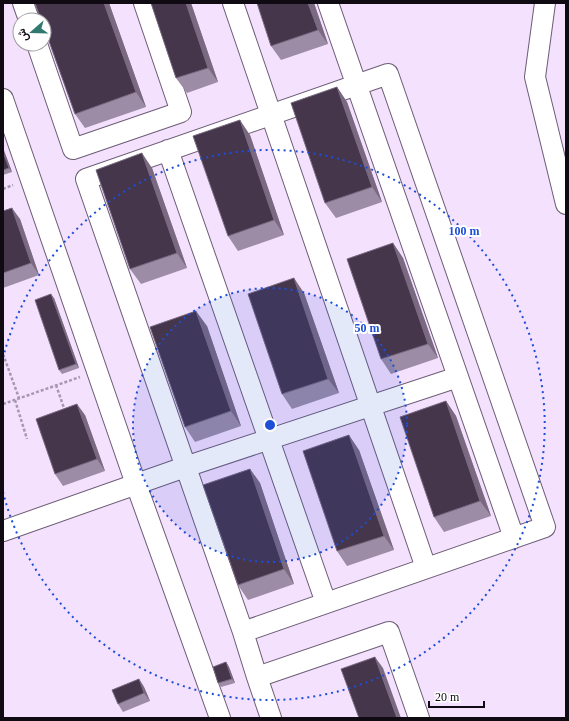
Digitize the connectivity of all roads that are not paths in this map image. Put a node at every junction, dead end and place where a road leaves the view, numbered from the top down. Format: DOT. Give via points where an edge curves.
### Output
graph roads {
  1 [pos="144,3"];
  2 [pos="233,3"];
  3 [pos="328,3"];
  4 [pos="545,3"];
  5 [pos="40,52"];
  6 [pos="356,85"];
  7 [pos="3,99"];
  8 [pos="271,115"];
  9 [pos="168,150"];
  10 [pos="566,204"];
  11 [pos="458,377"];
  12 [pos="371,406"];
  13 [pos="269,440"];
  14 [pos="186,467"];
  15 [pos="136,484"];
  16 [pos="3,531"];
  17 [pos="514,538"];
  18 [pos="426,568"];
  19 [pos="326,603"];
  20 [pos="242,632"];
  21 [pos="257,677"];
  22 [pos="220,718"];
  23 [pos="271,718"];
  24 [pos="419,718"];
  1 -- 5 [label="street" via="181,112 73,149"];
  2 -- 8 [label="street"];
  3 -- 6 [label="street"];
  4 -- 10 [label="street" via="535,77"];
  6 -- 8 [label="street"];
  6 -- 11 [label="street"];
  6 -- 17 [label="street" via="388,74 391,82 545,527"];
  7 -- 15 [label="street"];
  8 -- 9 [label="street"];
  8 -- 12 [label="street"];
  9 -- 13 [label="street"];
  9 -- 14 [label="street" via="86,179"];
  11 -- 12 [label="street"];
  11 -- 17 [label="street"];
  12 -- 13 [label="street"];
  12 -- 18 [label="street"];
  13 -- 14 [label="street"];
  13 -- 19 [label="street"];
  14 -- 15 [label="street"];
  14 -- 20 [label="street"];
  15 -- 16 [label="street"];
  15 -- 22 [label="street"];
  17 -- 18 [label="street"];
  18 -- 19 [label="street"];
  19 -- 20 [label="street"];
  20 -- 21 [label="street"];
  21 -- 23 [label="street"];
  21 -- 24 [label="street" via="389,632"];
}
